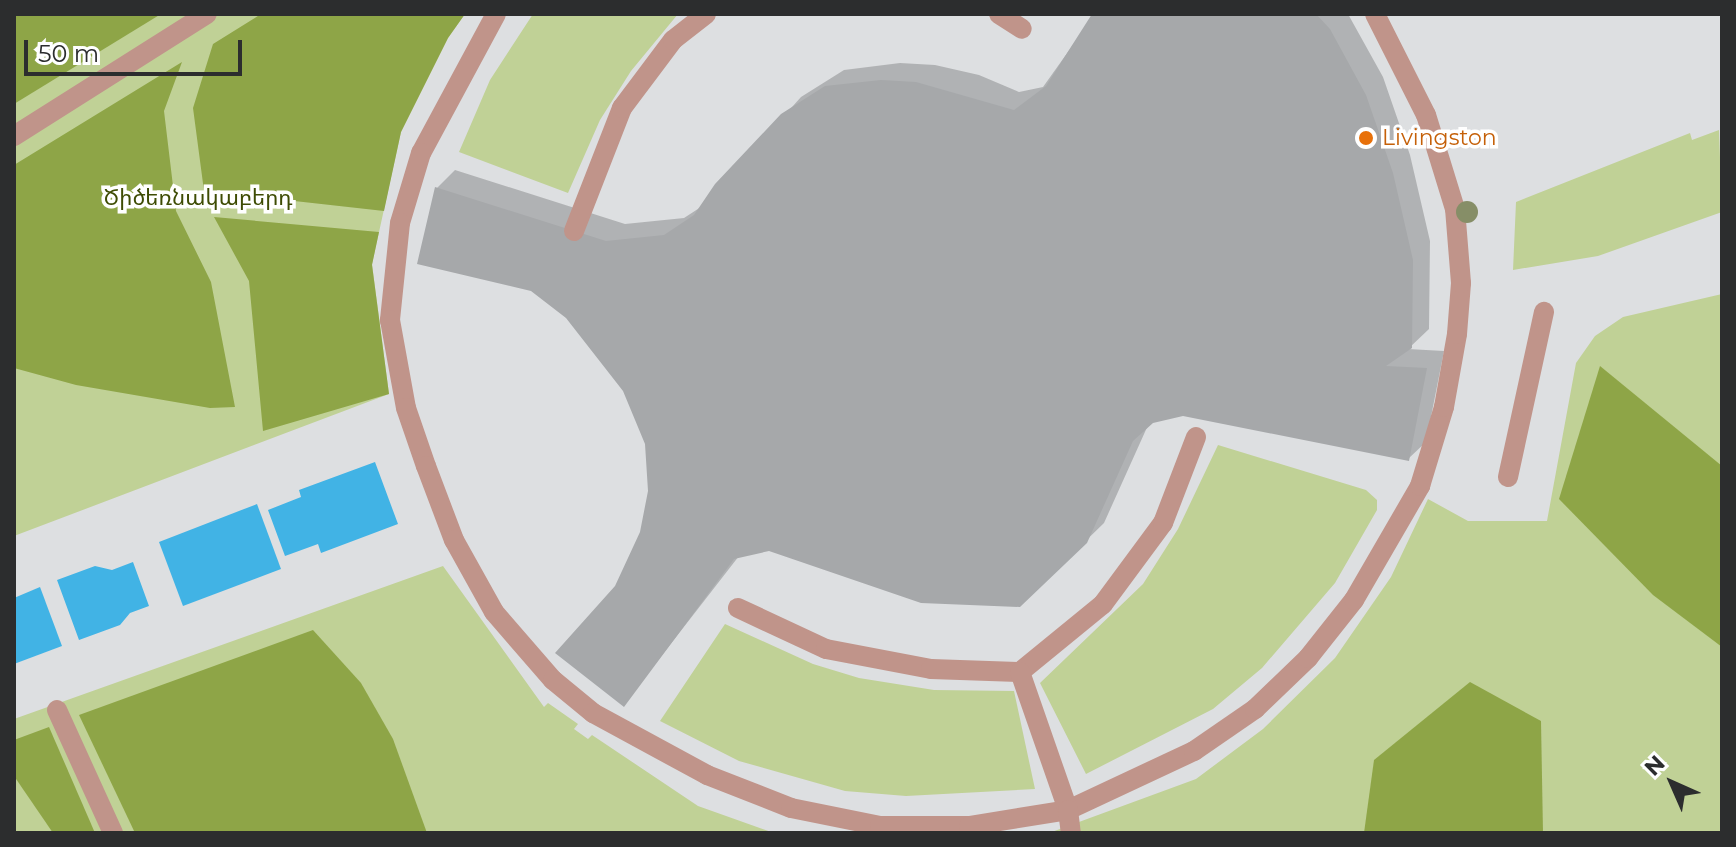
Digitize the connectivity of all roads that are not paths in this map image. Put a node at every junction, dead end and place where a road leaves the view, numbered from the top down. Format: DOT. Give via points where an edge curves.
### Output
graph roads {
  1 [pos="207,14"];
  2 [pos="496,14"];
  3 [pos="706,14"];
  4 [pos="999,14"];
  5 [pos="1375,14"];
  6 [pos="1022,29"];
  7 [pos="14,136"];
  8 [pos="574,231"];
  9 [pos="1544,312"];
  10 [pos="1196,437"];
  11 [pos="1508,477"];
  12 [pos="738,608"];
  13 [pos="1020,672"];
  14 [pos="57,710"];
  15 [pos="1068,810"];
  16 [pos="113,833"];
  17 [pos="1071,833"];
  1 -- 7 [label="street"];
  2 -- 15 [label="street" via="421,153 400,223 390,320 406,408 426,466 454,540 494,612 553,680 593,713 707,775 791,808 880,826 969,826"];
  3 -- 8 [label="street" via="673,40 622,108"];
  4 -- 6 [label="street"];
  5 -- 15 [label="street" via="1426,115 1455,209 1461,283 1457,334 1444,407 1420,486 1354,600 1308,658 1255,709 1194,751"];
  9 -- 11 [label="street"];
  10 -- 13 [label="street" via="1163,523 1103,604"];
  12 -- 13 [label="street" via="826,649 931,669"];
  13 -- 15 [label="street"];
  14 -- 16 [label="street"];
  15 -- 17 [label="street"];
}
